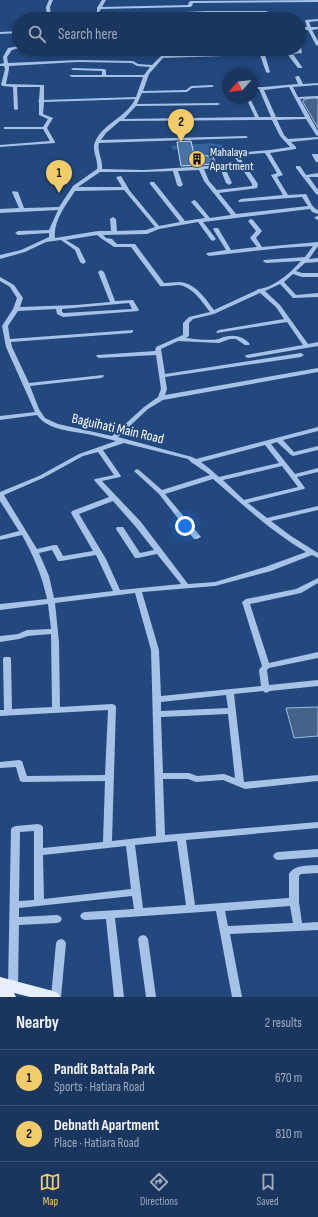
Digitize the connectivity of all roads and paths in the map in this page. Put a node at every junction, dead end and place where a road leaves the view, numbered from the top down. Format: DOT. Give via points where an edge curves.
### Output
graph roads {
  1 [pos="51,0"];
  2 [pos="104,0"];
  3 [pos="275,0"];
  4 [pos="318,0"];
  5 [pos="191,1"];
  6 [pos="208,2"];
  7 [pos="99,8"];
  8 [pos="215,11"];
  9 [pos="48,12"];
  10 [pos="98,12"];
  11 [pos="198,12"];
  12 [pos="266,12"];
  13 [pos="318,20"];
  14 [pos="306,28"];
  15 [pos="309,28"];
  16 [pos="318,28"];
  17 [pos="12,32"];
  18 [pos="0,33"];
  19 [pos="318,45"];
  20 [pos="12,48"];
  21 [pos="8,52"];
  22 [pos="0,53"];
  23 [pos="195,56"];
  24 [pos="263,56"];
  25 [pos="292,56"];
  26 [pos="162,57"];
  27 [pos="6,64"];
  28 [pos="0,65"];
  29 [pos="153,66"];
  30 [pos="300,67"];
  31 [pos="73,69"];
  32 [pos="268,72"];
  33 [pos="72,76"];
  34 [pos="104,76"];
  35 [pos="146,76"];
  36 [pos="297,77"];
  37 [pos="2,81"];
  38 [pos="286,81"];
  39 [pos="318,84"];
  40 [pos="15,85"];
  41 [pos="301,85"];
  42 [pos="212,86"];
  43 [pos="289,86"];
  44 [pos="261,88"];
  45 [pos="139,92"];
  46 [pos="318,97"];
  47 [pos="137,98"];
  48 [pos="296,98"];
  49 [pos="40,101"];
  50 [pos="218,104"];
  51 [pos="251,104"];
  52 [pos="135,105"];
  53 [pos="16,109"];
  54 [pos="308,118"];
  55 [pos="258,119"];
  56 [pos="275,119"];
  57 [pos="120,120"];
  58 [pos="4,128"];
  59 [pos="45,128"];
  60 [pos="318,136"];
  61 [pos="246,137"];
  62 [pos="287,141"];
  63 [pos="97,142"];
  64 [pos="0,146"];
  65 [pos="268,151"];
  66 [pos="315,154"];
  67 [pos="318,161"];
  68 [pos="242,165"];
  69 [pos="222,167"];
  70 [pos="298,167"];
  71 [pos="201,168"];
  72 [pos="175,169"];
  73 [pos="99,170"];
  74 [pos="318,175"];
  75 [pos="307,176"];
  76 [pos="119,177"];
  77 [pos="152,183"];
  78 [pos="229,183"];
  79 [pos="180,185"];
  80 [pos="125,188"];
  81 [pos="74,189"];
  82 [pos="15,192"];
  83 [pos="215,192"];
  84 [pos="318,193"];
  85 [pos="287,197"];
  86 [pos="241,201"];
  87 [pos="194,202"];
  88 [pos="311,207"];
  89 [pos="61,208"];
  90 [pos="22,209"];
  91 [pos="0,211"];
  92 [pos="318,212"];
  93 [pos="234,216"];
  94 [pos="113,219"];
  95 [pos="209,220"];
  96 [pos="200,221"];
  97 [pos="251,222"];
  98 [pos="184,223"];
  99 [pos="158,228"];
  100 [pos="216,229"];
  101 [pos="51,231"];
  102 [pos="114,232"];
  103 [pos="18,233"];
  104 [pos="98,233"];
  105 [pos="213,239"];
  106 [pos="63,240"];
  107 [pos="47,241"];
  108 [pos="317,245"];
  109 [pos="260,248"];
  110 [pos="230,252"];
  111 [pos="208,254"];
  112 [pos="0,256"];
  113 [pos="305,260"];
  114 [pos="318,260"];
  115 [pos="266,261"];
  116 [pos="83,262"];
  117 [pos="101,272"];
  118 [pos="292,272"];
  119 [pos="318,275"];
  120 [pos="0,279"];
  121 [pos="281,282"];
  122 [pos="260,290"];
  123 [pos="318,295"];
  124 [pos="113,303"];
  125 [pos="59,308"];
  126 [pos="16,309"];
  127 [pos="213,312"];
  128 [pos="289,320"];
  129 [pos="3,327"];
  130 [pos="131,331"];
  131 [pos="219,332"];
  132 [pos="179,340"];
  133 [pos="7,341"];
  134 [pos="247,344"];
  135 [pos="318,344"];
  136 [pos="307,346"];
  137 [pos="158,353"];
  138 [pos="301,355"];
  139 [pos="99,356"];
  140 [pos="248,356"];
  141 [pos="318,370"];
  142 [pos="101,376"];
  143 [pos="162,376"];
  144 [pos="27,385"];
  145 [pos="161,398"];
  146 [pos="38,413"];
  147 [pos="0,418"];
  148 [pos="318,429"];
  149 [pos="113,438"];
  150 [pos="278,439"];
  151 [pos="123,441"];
  152 [pos="266,442"];
  153 [pos="318,448"];
  154 [pos="99,449"];
  155 [pos="194,462"];
  156 [pos="283,464"];
  157 [pos="318,470"];
  158 [pos="137,471"];
  159 [pos="293,476"];
  160 [pos="217,478"];
  161 [pos="161,494"];
  162 [pos="0,495"];
  163 [pos="114,498"];
  164 [pos="243,502"];
  165 [pos="318,508"];
  166 [pos="266,520"];
  167 [pos="120,529"];
  168 [pos="23,532"];
  169 [pos="197,537"];
  170 [pos="0,538"];
  171 [pos="159,551"];
  172 [pos="34,552"];
  173 [pos="98,552"];
  174 [pos="315,556"];
  175 [pos="318,580"];
  176 [pos="186,586"];
  177 [pos="138,590"];
  178 [pos="118,592"];
  179 [pos="50,601"];
  180 [pos="0,607"];
  181 [pos="54,631"];
  182 [pos="0,639"];
  183 [pos="318,655"];
  184 [pos="7,659"];
  185 [pos="266,666"];
  186 [pos="318,684"];
  187 [pos="266,690"];
  188 [pos="230,691"];
  189 [pos="157,699"];
  190 [pos="56,710"];
  191 [pos="232,712"];
  192 [pos="4,713"];
  193 [pos="158,714"];
  194 [pos="0,765"];
  195 [pos="160,776"];
  196 [pos="110,778"];
  197 [pos="318,778"];
  198 [pos="240,784"];
  199 [pos="318,825"];
  200 [pos="181,837"];
  201 [pos="162,839"];
  202 [pos="130,842"];
  203 [pos="107,845"];
  204 [pos="38,852"];
  205 [pos="318,853"];
  206 [pos="278,856"];
  207 [pos="318,869"];
  208 [pos="136,892"];
  209 [pos="294,902"];
  210 [pos="39,903"];
  211 [pos="14,905"];
  212 [pos="220,907"];
  213 [pos="191,908"];
  214 [pos="139,912"];
  215 [pos="110,914"];
  216 [pos="85,916"];
  217 [pos="57,919"];
  218 [pos="14,921"];
  219 [pos="298,926"];
  220 [pos="318,926"];
  221 [pos="225,930"];
  222 [pos="143,939"];
  223 [pos="61,943"];
  224 [pos="7,989"];
  225 [pos="0,995"];
  226 [pos="55,997"];
  227 [pos="120,997"];
  228 [pos="151,997"];
  229 [pos="237,997"];
  1 -- 9 [label="street"];
  2 -- 7 [label="street"];
  3 -- 4 [label="street"];
  3 -- 6 [label="street"];
  5 -- 6 [label="street"];
  5 -- 7 [label="street" via="190,6"];
  6 -- 8 [label="street" via="208,7 214,7"];
  7 -- 10 [label="street"];
  8 -- 11 [label="street"];
  8 -- 12 [label="street"];
  13 -- 15 [label="street" via="306,21"];
  14 -- 15 [label="street"];
  15 -- 16 [label="street"];
  15 -- 19 [label="street"];
  17 -- 18 [label="street"];
  20 -- 21 [label="street"];
  21 -- 22 [label="street"];
  21 -- 27 [label="street" via="5,57"];
  23 -- 26 [label="street"];
  24 -- 32 [label="street"];
  25 -- 30 [label="street"];
  26 -- 29 [label="street"];
  27 -- 28 [label="street"];
  27 -- 29 [label="street" via="78,61 132,62 137,65"];
  27 -- 37 [label="street"];
  29 -- 35 [label="street"];
  31 -- 34 [label="street" via="104,70"];
  33 -- 34 [label="street"];
  34 -- 35 [label="street"];
  35 -- 45 [label="street"];
  36 -- 41 [label="street"];
  37 -- 40 [label="street" via="3,85"];
  38 -- 43 [label="street"];
  39 -- 41 [label="street"];
  40 -- 49 [label="street" via="42,86"];
  40 -- 53 [label="street"];
  41 -- 43 [label="street"];
  42 -- 45 [label="street" via="190,87 187,91"];
  43 -- 44 [label="street"];
  43 -- 48 [label="street"];
  44 -- 56 [label="street"];
  45 -- 47 [label="street"];
  46 -- 48 [label="street"];
  47 -- 49 [label="street"];
  47 -- 52 [label="street"];
  48 -- 54 [label="street"];
  49 -- 59 [label="street" via="41,115 51,118"];
  50 -- 52 [label="street"];
  51 -- 55 [label="street"];
  52 -- 57 [label="street"];
  54 -- 56 [label="street"];
  54 -- 60 [label="street"];
  55 -- 56 [label="street"];
  55 -- 57 [label="street"];
  56 -- 62 [label="street"];
  57 -- 63 [label="street" via="106,130"];
  58 -- 59 [label="street"];
  59 -- 64 [label="street" via="53,142"];
  60 -- 62 [label="street"];
  61 -- 63 [label="street"];
  62 -- 65 [label="street" via="294,149"];
  63 -- 73 [label="street"];
  65 -- 68 [label="street" via="236,153"];
  65 -- 85 [label="street" via="280,175 274,175"];
  66 -- 67 [label="street"];
  68 -- 69 [label="street"];
  68 -- 83 [label="street" via="256,186"];
  69 -- 71 [label="street"];
  69 -- 78 [label="street"];
  70 -- 75 [label="street"];
  71 -- 72 [label="street"];
  71 -- 83 [label="street"];
  72 -- 73 [label="street"];
  72 -- 79 [label="street"];
  73 -- 81 [label="street"];
  74 -- 75 [label="street"];
  75 -- 84 [label="street"];
  76 -- 80 [label="street"];
  77 -- 98 [label="street"];
  80 -- 81 [label="street"];
  80 -- 99 [label="street"];
  81 -- 89 [label="street"];
  82 -- 90 [label="street"];
  83 -- 93 [label="street"];
  85 -- 86 [label="street"];
  85 -- 88 [label="street" via="304,195"];
  87 -- 95 [label="street"];
  88 -- 92 [label="street"];
  88 -- 93 [label="street"];
  89 -- 90 [label="street"];
  89 -- 101 [label="street"];
  90 -- 91 [label="street"];
  93 -- 95 [label="street"];
  94 -- 102 [label="street"];
  95 -- 96 [label="street"];
  96 -- 98 [label="street"];
  96 -- 105 [label="street"];
  97 -- 109 [label="street" via="260,231 252,238"];
  98 -- 99 [label="street"];
  99 -- 102 [label="street" via="147,232"];
  100 -- 110 [label="street"];
  101 -- 103 [label="street"];
  101 -- 107 [label="street" via="52,238"];
  102 -- 104 [label="street"];
  104 -- 106 [label="street"];
  104 -- 127 [label="street" via="116,246 133,245 162,285 187,286 200,296"];
  106 -- 107 [label="street"];
  106 -- 116 [label="street" via="77,249"];
  107 -- 112 [label="street" via="23,251"];
  108 -- 109 [label="street"];
  108 -- 113 [label="street"];
  109 -- 110 [label="street"];
  110 -- 111 [label="street"];
  113 -- 114 [label="street"];
  113 -- 115 [label="street"];
  113 -- 118 [label="street"];
  117 -- 124 [label="street"];
  118 -- 119 [label="street"];
  118 -- 121 [label="street"];
  120 -- 126 [label="street" via="12,286 20,298"];
  121 -- 122 [label="street"];
  121 -- 123 [label="street" via="295,297"];
  122 -- 127 [label="street"];
  122 -- 128 [label="street"];
  124 -- 125 [label="street"];
  124 -- 125 [label="street" via="131,301 136,310 62,316"];
  125 -- 126 [label="street"];
  126 -- 129 [label="street"];
  127 -- 132 [label="street" via="188,320 187,334"];
  128 -- 131 [label="street"];
  128 -- 136 [label="street"];
  129 -- 133 [label="street"];
  130 -- 133 [label="street"];
  132 -- 134 [label="street" via="220,341 238,337 244,339"];
  132 -- 137 [label="street" via="161,346"];
  133 -- 144 [label="street"];
  135 -- 136 [label="street"];
  136 -- 140 [label="street"];
  137 -- 139 [label="street"];
  137 -- 143 [label="street"];
  138 -- 143 [label="street"];
  141 -- 145 [label="street"];
  142 -- 144 [label="street"];
  143 -- 145 [label="street" via="164,389"];
  144 -- 146 [label="street"];
  145 -- 149 [label="street"];
  146 -- 147 [label="street"];
  146 -- 149 [label="street, Baguihati Main Road" via="56,426"];
  148 -- 150 [label="street"];
  149 -- 151 [label="street, Baguihati Main Road"];
  150 -- 152 [label="street"];
  150 -- 153 [label="street" via="293,454"];
  151 -- 154 [label="street"];
  151 -- 155 [label="street, Baguihati Main Road" via="178,454"];
  152 -- 155 [label="street"];
  152 -- 156 [label="street"];
  154 -- 162 [label="street"];
  154 -- 163 [label="street" via="118,476 97,480"];
  155 -- 160 [label="street, Baguihati Main Road"];
  156 -- 159 [label="street"];
  156 -- 160 [label="street"];
  157 -- 159 [label="street"];
  158 -- 161 [label="street"];
  159 -- 164 [label="street" via="302,488"];
  160 -- 161 [label="street"];
  160 -- 164 [label="street, Baguihati Main Road"];
  161 -- 169 [label="street"];
  162 -- 168 [label="street"];
  163 -- 171 [label="street"];
  163 -- 173 [label="street" via="75,513"];
  164 -- 166 [label="street, Baguihati Main Road"];
  165 -- 166 [label="street"];
  166 -- 174 [label="street, Baguihati Main Road"];
  167 -- 171 [label="street" via="138,556"];
  168 -- 170 [label="street"];
  168 -- 172 [label="street"];
  171 -- 176 [label="street"];
  172 -- 173 [label="street" via="54,547 61,559"];
  172 -- 179 [label="street" via="45,576"];
  173 -- 178 [label="street"];
  174 -- 176 [label="street" via="215,584"];
  175 -- 185 [label="street" via="298,591 246,602"];
  176 -- 177 [label="street"];
  177 -- 178 [label="street"];
  177 -- 189 [label="street" via="155,650"];
  178 -- 179 [label="street"];
  179 -- 180 [label="street"];
  179 -- 181 [label="street"];
  181 -- 182 [label="street" via="24,633"];
  181 -- 190 [label="street"];
  183 -- 185 [label="street"];
  184 -- 192 [label="street"];
  185 -- 187 [label="street" via="263,670"];
  186 -- 187 [label="street"];
  187 -- 188 [label="street"];
  188 -- 189 [label="street"];
  188 -- 191 [label="street"];
  189 -- 193 [label="street"];
  190 -- 192 [label="street"];
  190 -- 196 [label="street" via="112,707"];
  191 -- 193 [label="street"];
  191 -- 198 [label="street"];
  193 -- 195 [label="street"];
  194 -- 196 [label="street" via="19,763 23,778"];
  195 -- 198 [label="street" via="189,776 196,779 224,777"];
  195 -- 201 [label="street"];
  196 -- 203 [label="street"];
  197 -- 198 [label="street" via="245,786"];
  199 -- 200 [label="street"];
  200 -- 201 [label="street"];
  200 -- 213 [label="street"];
  201 -- 202 [label="street"];
  202 -- 203 [label="street"];
  202 -- 208 [label="street"];
  203 -- 204 [label="street"];
  204 -- 210 [label="street"];
  204 -- 211 [label="street" via="38,827 16,829"];
  205 -- 206 [label="street"];
  207 -- 209 [label="street" via="295,872 292,880"];
  208 -- 210 [label="street"];
  208 -- 214 [label="street"];
  209 -- 212 [label="street"];
  209 -- 219 [label="street"];
  210 -- 211 [label="street"];
  211 -- 218 [label="street"];
  212 -- 213 [label="street"];
  212 -- 221 [label="street"];
  213 -- 214 [label="street"];
  214 -- 215 [label="street"];
  215 -- 216 [label="street"];
  215 -- 227 [label="street"];
  217 -- 218 [label="street"];
  218 -- 224 [label="street"];
  219 -- 220 [label="street"];
  219 -- 221 [label="street"];
  221 -- 229 [label="street"];
  222 -- 228 [label="street"];
  223 -- 226 [label="street"];
  224 -- 225 [label="main road"];
  224 -- 226 [label="main road"];
}
